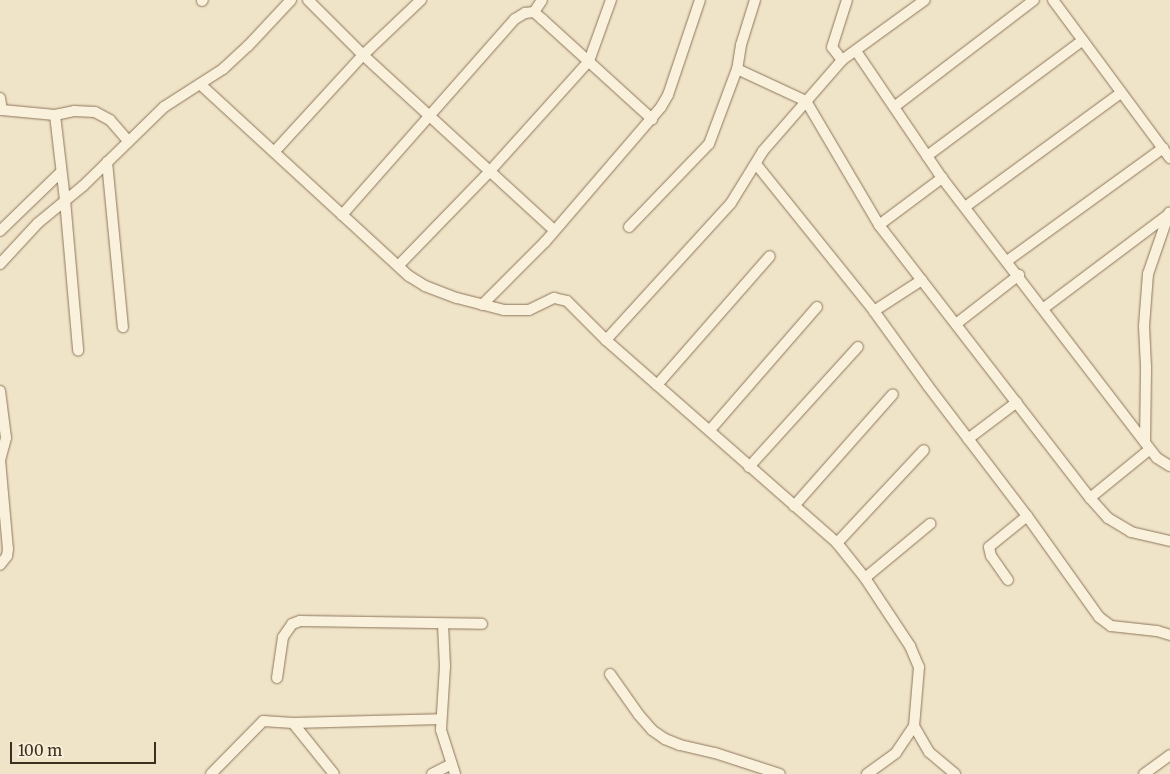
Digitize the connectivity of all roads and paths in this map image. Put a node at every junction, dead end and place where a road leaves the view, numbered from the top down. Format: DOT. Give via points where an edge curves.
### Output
graph roads {
  1 [pos="291,0"];
  2 [pos="308,0"];
  3 [pos="420,0"];
  4 [pos="542,0"];
  5 [pos="611,0"];
  6 [pos="700,0"];
  7 [pos="755,0"];
  8 [pos="847,0"];
  9 [pos="925,0"];
  10 [pos="1034,0"];
  11 [pos="1053,0"];
  12 [pos="534,12"];
  13 [pos="1083,40"];
  14 [pos="856,51"];
  15 [pos="363,55"];
  16 [pos="842,60"];
  17 [pos="588,61"];
  18 [pos="738,69"];
  19 [pos="200,84"];
  20 [pos="1122,92"];
  21 [pos="0,98"];
  22 [pos="806,100"];
  23 [pos="894,107"];
  24 [pos="1,110"];
  25 [pos="54,115"];
  26 [pos="430,116"];
  27 [pos="652,119"];
  28 [pos="128,141"];
  29 [pos="1163,148"];
  30 [pos="275,151"];
  31 [pos="927,156"];
  32 [pos="1170,158"];
  33 [pos="106,162"];
  34 [pos="756,164"];
  35 [pos="490,171"];
  36 [pos="61,172"];
  37 [pos="942,178"];
  38 [pos="65,200"];
  39 [pos="965,207"];
  40 [pos="1170,213"];
  41 [pos="342,215"];
  42 [pos="879,225"];
  43 [pos="629,227"];
  44 [pos="554,230"];
  45 [pos="0,231"];
  46 [pos="770,256"];
  47 [pos="1007,261"];
  48 [pos="0,264"];
  49 [pos="399,265"];
  50 [pos="1018,275"];
  51 [pos="922,280"];
  52 [pos="482,305"];
  53 [pos="817,307"];
  54 [pos="1044,308"];
  55 [pos="874,311"];
  56 [pos="956,324"];
  57 [pos="122,327"];
  58 [pos="606,340"];
  59 [pos="858,347"];
  60 [pos="78,350"];
  61 [pos="657,385"];
  62 [pos="0,391"];
  63 [pos="893,394"];
  64 [pos="1017,402"];
  65 [pos="710,430"];
  66 [pos="968,439"];
  67 [pos="1148,446"];
  68 [pos="924,450"];
  69 [pos="1170,466"];
  70 [pos="749,467"];
  71 [pos="1,484"];
  72 [pos="1090,498"];
  73 [pos="794,506"];
  74 [pos="1027,516"];
  75 [pos="930,524"];
  76 [pos="1170,541"];
  77 [pos="837,544"];
  78 [pos="0,565"];
  79 [pos="865,578"];
  80 [pos="1008,580"];
  81 [pos="443,624"];
  82 [pos="482,624"];
  83 [pos="1170,635"];
  84 [pos="610,674"];
  85 [pos="277,678"];
  86 [pos="441,719"];
  87 [pos="293,723"];
  88 [pos="914,726"];
  89 [pos="1170,755"];
  90 [pos="454,769"];
  91 [pos="1152,772"];
  92 [pos="211,774"];
  93 [pos="334,774"];
  94 [pos="432,774"];
  95 [pos="780,774"];
  96 [pos="867,774"];
  97 [pos="955,774"];
  1 -- 19 [label="street" via="248,46 223,69"];
  2 -- 15 [label="street"];
  3 -- 15 [label="street"];
  4 -- 12 [label="street"];
  5 -- 17 [label="street"];
  6 -- 27 [label="street" via="668,95"];
  7 -- 18 [label="street" via="741,45"];
  8 -- 16 [label="street" via="832,47"];
  9 -- 14 [label="street"];
  10 -- 23 [label="street"];
  11 -- 13 [label="street"];
  12 -- 17 [label="street"];
  12 -- 26 [label="street" via="515,19"];
  13 -- 20 [label="street"];
  13 -- 31 [label="street"];
  14 -- 16 [label="street"];
  14 -- 23 [label="street"];
  15 -- 26 [label="street"];
  15 -- 30 [label="street"];
  16 -- 22 [label="street"];
  17 -- 27 [label="street"];
  17 -- 35 [label="street"];
  18 -- 22 [label="street"];
  18 -- 43 [label="street" via="709,144"];
  19 -- 28 [label="street" via="164,107"];
  19 -- 30 [label="street"];
  20 -- 29 [label="street"];
  20 -- 39 [label="street"];
  21 -- 24 [label="street"];
  22 -- 34 [label="street"];
  22 -- 42 [label="street"];
  23 -- 31 [label="street"];
  24 -- 25 [label="street"];
  25 -- 28 [label="street" via="74,111 95,112 110,120"];
  25 -- 36 [label="street"];
  26 -- 35 [label="street"];
  26 -- 41 [label="street"];
  27 -- 44 [label="street"];
  28 -- 33 [label="street"];
  29 -- 32 [label="street"];
  29 -- 47 [label="street"];
  30 -- 41 [label="street"];
  31 -- 37 [label="street"];
  33 -- 38 [label="street"];
  33 -- 57 [label="street"];
  34 -- 55 [label="street"];
  34 -- 58 [label="street" via="731,203"];
  35 -- 44 [label="street"];
  35 -- 49 [label="street"];
  36 -- 38 [label="street"];
  36 -- 45 [label="street"];
  37 -- 39 [label="street"];
  37 -- 42 [label="street"];
  38 -- 48 [label="street"];
  38 -- 60 [label="street"];
  39 -- 47 [label="street"];
  40 -- 54 [label="street"];
  40 -- 67 [label="street" via="1148,274 1144,326"];
  41 -- 49 [label="street"];
  42 -- 51 [label="street"];
  44 -- 52 [label="street"];
  46 -- 61 [label="street"];
  47 -- 50 [label="street"];
  49 -- 52 [label="street" via="425,286"];
  50 -- 54 [label="street"];
  50 -- 56 [label="street"];
  51 -- 55 [label="street"];
  51 -- 56 [label="street"];
  52 -- 58 [label="street" via="504,310 529,310 548,300 562,299"];
  53 -- 65 [label="street"];
  54 -- 67 [label="street"];
  55 -- 66 [label="street"];
  56 -- 64 [label="street"];
  58 -- 61 [label="street"];
  59 -- 70 [label="street"];
  61 -- 65 [label="street"];
  62 -- 71 [label="street" via="6,438 0,460"];
  63 -- 73 [label="street"];
  64 -- 66 [label="street"];
  64 -- 72 [label="street"];
  65 -- 70 [label="street"];
  66 -- 74 [label="street"];
  67 -- 69 [label="street" via="1161,462"];
  67 -- 72 [label="street"];
  68 -- 77 [label="street"];
  70 -- 73 [label="street"];
  71 -- 78 [label="street" via="8,549"];
  72 -- 76 [label="street" via="1108,518 1130,532"];
  73 -- 77 [label="street"];
  74 -- 80 [label="street" via="989,547 991,556"];
  74 -- 83 [label="street" via="1099,617 1111,626 1157,630"];
  75 -- 79 [label="street"];
  77 -- 79 [label="street"];
  79 -- 88 [label="street" via="916,657 919,678"];
  81 -- 82 [label="street"];
  81 -- 85 [label="street" via="300,621 292,624 282,636"];
  81 -- 86 [label="street" via="445,666"];
  84 -- 95 [label="street" via="638,715 665,739"];
  86 -- 87 [label="street"];
  86 -- 90 [label="street" via="441,730"];
  87 -- 92 [label="street" via="263,721"];
  87 -- 93 [label="street"];
  88 -- 96 [label="street" via="896,753"];
  88 -- 97 [label="street" via="929,752"];
  89 -- 91 [label="street"];
  90 -- 94 [label="street"];
}
